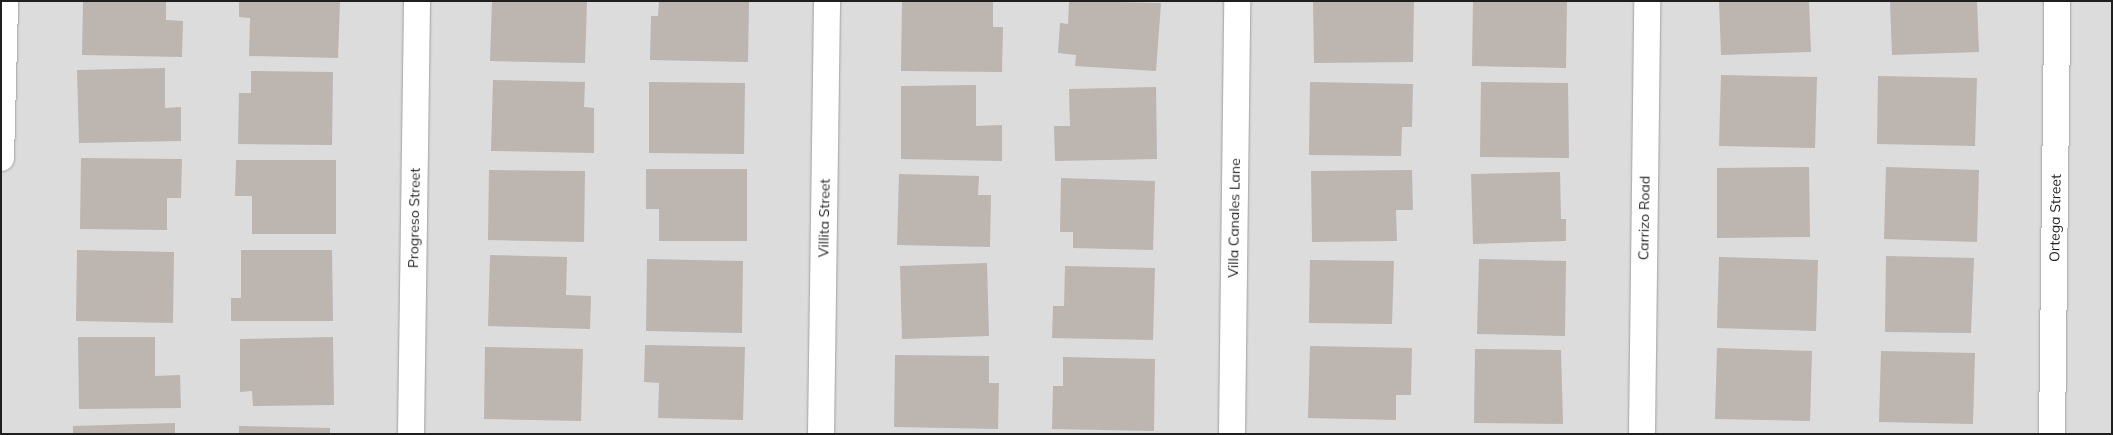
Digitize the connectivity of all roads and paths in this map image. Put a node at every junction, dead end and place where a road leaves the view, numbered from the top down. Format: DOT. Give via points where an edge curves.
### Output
graph roads {
  1 [pos="5,1"];
  2 [pos="416,1"];
  3 [pos="826,1"];
  4 [pos="1237,1"];
  5 [pos="1647,1"];
  6 [pos="2057,1"];
  7 [pos="1,158"];
  8 [pos="411,434"];
  9 [pos="821,434"];
  10 [pos="1232,434"];
  11 [pos="1642,434"];
  12 [pos="2052,434"];
  1 -- 7 [label="street"];
  2 -- 8 [label="street, Progreso Street"];
  3 -- 9 [label="street, Villita Street"];
  4 -- 10 [label="street, Villa Canales Lane"];
  5 -- 11 [label="street, Carrizo Road"];
  6 -- 12 [label="street, Ortega Street"];
}
